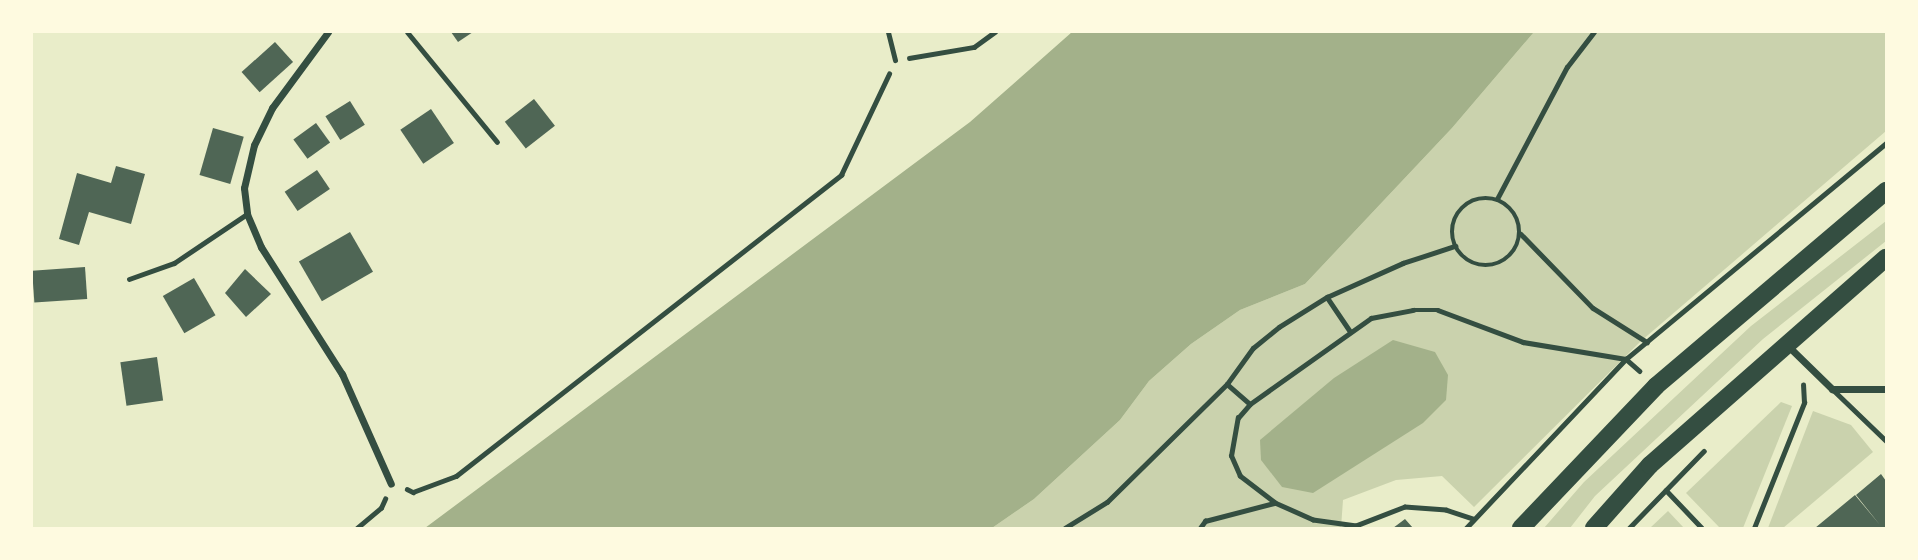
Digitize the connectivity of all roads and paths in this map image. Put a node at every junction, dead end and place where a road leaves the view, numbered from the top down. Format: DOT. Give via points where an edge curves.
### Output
graph roads {
  1 [pos="328,32"];
  2 [pos="407,32"];
  3 [pos="888,32"];
  4 [pos="995,32"];
  5 [pos="1594,32"];
  6 [pos="895,60"];
  7 [pos="497,142"];
  8 [pos="1886,143"];
  9 [pos="1886,191"];
  10 [pos="1497,199"];
  11 [pos="247,214"];
  12 [pos="1521,233"];
  13 [pos="1455,246"];
  14 [pos="1886,258"];
  15 [pos="129,279"];
  16 [pos="1327,297"];
  17 [pos="1350,331"];
  18 [pos="1647,342"];
  19 [pos="1785,343"];
  20 [pos="1626,359"];
  21 [pos="1802,359"];
  22 [pos="1227,384"];
  23 [pos="1657,386"];
  24 [pos="1832,388"];
  25 [pos="1886,389"];
  26 [pos="1250,404"];
  27 [pos="1886,441"];
  28 [pos="391,484"];
  29 [pos="1665,491"];
  30 [pos="1275,503"];
  31 [pos="1473,519"];
  32 [pos="358,528"];
  33 [pos="1065,528"];
  34 [pos="1200,528"];
  35 [pos="1466,528"];
  36 [pos="1521,528"];
  37 [pos="1594,528"];
  38 [pos="1702,528"];
  39 [pos="1754,528"];
  1 -- 11 [label="street" via="272,107 254,145 244,188"];
  2 -- 7 [label="lane"];
  3 -- 6 [label="lane"];
  4 -- 6 [label="path" via="974,47"];
  5 -- 10 [label="path" via="1566,67"];
  6 -- 28 [label="path" via="841,175 456,476 413,492"];
  8 -- 18 [label="path"];
  9 -- 23 [label="main road"];
  10 -- 12 [label="path" via="1515,212"];
  10 -- 13 [label="path" via="1465,205 1453,224"];
  11 -- 15 [label="lane" via="174,262"];
  11 -- 28 [label="street" via="261,247 337,363"];
  12 -- 13 [label="path" via="1512,254 1493,266 1471,263"];
  12 -- 18 [label="path" via="1593,309"];
  13 -- 16 [label="path"];
  14 -- 19 [label="main road"];
  16 -- 17 [label="path"];
  16 -- 22 [label="path" via="1253,348"];
  17 -- 20 [label="path" via="1371,318 1438,310 1523,342"];
  17 -- 26 [label="path"];
  18 -- 20 [label="path"];
  19 -- 21 [label="street"];
  19 -- 37 [label="main road" via="1650,465"];
  20 -- 23 [label="path"];
  20 -- 31 [label="path"];
  21 -- 24 [label="street"];
  21 -- 39 [label="path" via="1804,403"];
  22 -- 26 [label="path"];
  22 -- 33 [label="path" via="1107,502"];
  23 -- 36 [label="main road"];
  24 -- 25 [label="street"];
  24 -- 27 [label="lane"];
  26 -- 30 [label="path" via="1238,418 1231,456 1240,476"];
  28 -- 32 [label="path" via="381,508"];
  29 -- 38 [label="path"];
  30 -- 31 [label="path" via="1313,520 1356,526 1405,508 1446,510"];
  30 -- 34 [label="path" via="1205,521"];
  31 -- 35 [label="path"];
}
